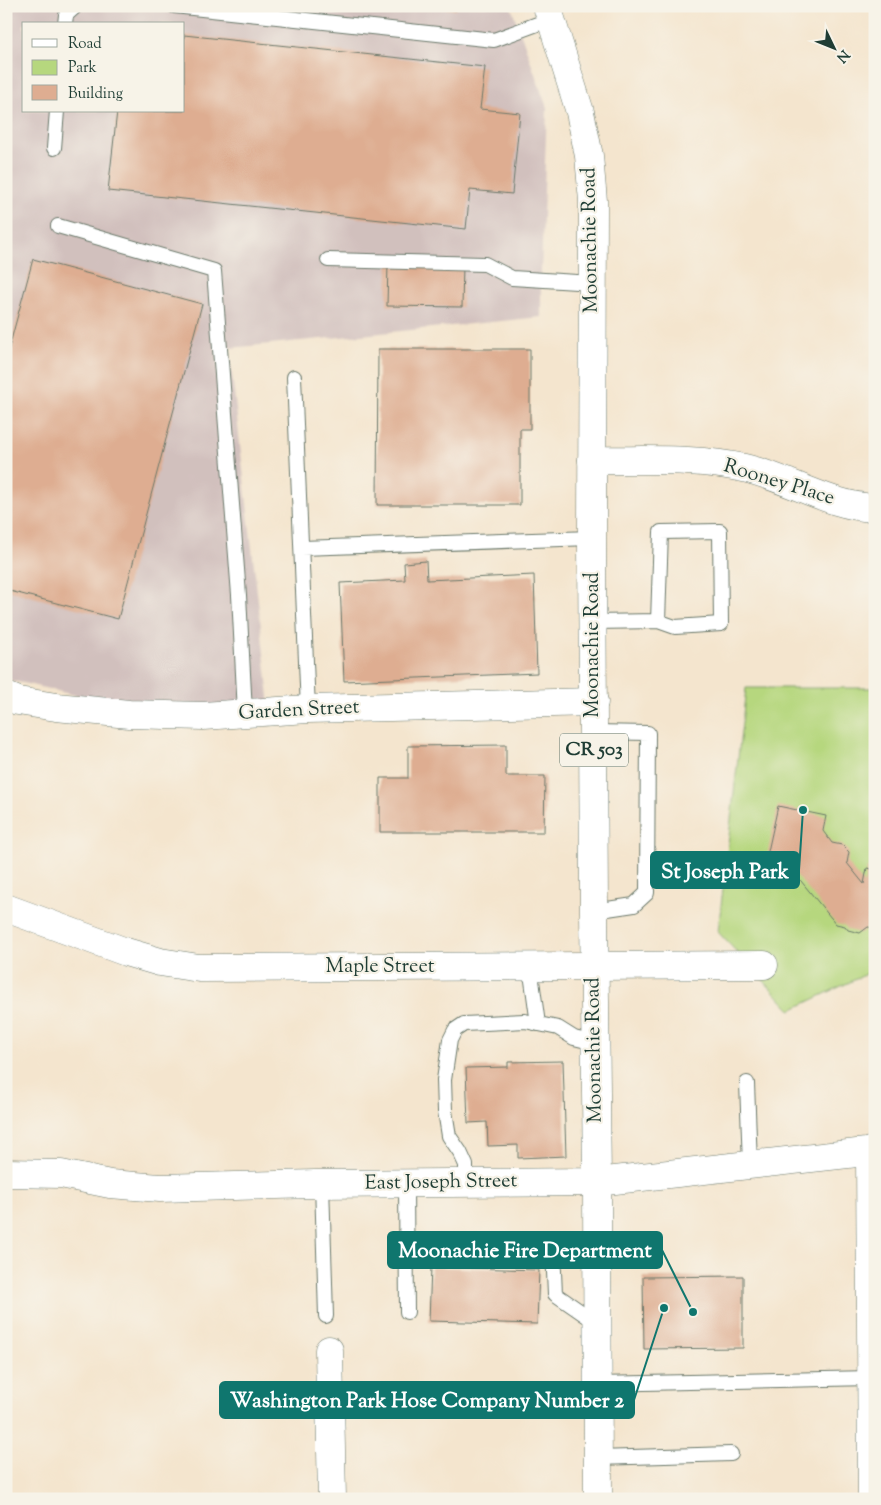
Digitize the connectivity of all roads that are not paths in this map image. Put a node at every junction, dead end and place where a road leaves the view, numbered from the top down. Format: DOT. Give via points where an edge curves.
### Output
graph roads {
  1 [pos="76,6"];
  2 [pos="174,6"];
  3 [pos="550,13"];
  4 [pos="65,22"];
  5 [pos="57,112"];
  6 [pos="54,148"];
  7 [pos="58,226"];
  8 [pos="328,260"];
  9 [pos="593,283"];
  10 [pos="294,377"];
  11 [pos="592,460"];
  12 [pos="875,508"];
  13 [pos="592,538"];
  14 [pos="302,548"];
  15 [pos="658,621"];
  16 [pos="593,622"];
  17 [pos="6,696"];
  18 [pos="594,702"];
  19 [pos="308,709"];
  20 [pos="245,713"];
  21 [pos="594,732"];
  22 [pos="6,908"];
  23 [pos="594,911"];
  24 [pos="764,965"];
  25 [pos="530,966"];
  26 [pos="594,966"];
  27 [pos="538,1024"];
  28 [pos="595,1043"];
  29 [pos="747,1082"];
  30 [pos="872,1151"];
  31 [pos="750,1165"];
  32 [pos="6,1173"];
  33 [pos="597,1182"];
  34 [pos="466,1183"];
  35 [pos="322,1184"];
  36 [pos="406,1184"];
  37 [pos="407,1252"];
  38 [pos="407,1312"];
  39 [pos="326,1316"];
  40 [pos="597,1323"];
  41 [pos="329,1350"];
  42 [pos="871,1378"];
  43 [pos="598,1384"];
  44 [pos="731,1454"];
  45 [pos="598,1458"];
  46 [pos="332,1499"];
  47 [pos="598,1499"];
  48 [pos="872,1499"];
  1 -- 4 [label="lane" via="66,15"];
  2 -- 3 [label="lane" via="494,40"];
  3 -- 9 [label="street, Moonachie Road / CR 503" via="580,112 589,156 593,200"];
  5 -- 6 [label="lane"];
  7 -- 20 [label="lane" via="214,271"];
  8 -- 9 [label="lane" via="486,264 512,278"];
  9 -- 11 [label="street, Moonachie Road / CR 503"];
  10 -- 14 [label="lane"];
  11 -- 12 [label="street, Rooney Place" via="707,462 746,468 827,499"];
  11 -- 13 [label="street, Moonachie Road / CR 503"];
  13 -- 14 [label="lane"];
  13 -- 16 [label="street, Moonachie Road / CR 503"];
  14 -- 19 [label="lane"];
  15 -- 15 [label="lane" via="675,627 721,624 720,531 660,532"];
  15 -- 16 [label="lane"];
  16 -- 18 [label="street, Moonachie Road / CR 503"];
  17 -- 20 [label="street, Garden Street" via="56,707 129,714 204,716"];
  18 -- 19 [label="street, Garden Street"];
  18 -- 21 [label="street, Moonachie Road / CR 503"];
  19 -- 20 [label="street, Garden Street"];
  21 -- 23 [label="street, Moonachie Road / CR 503"];
  21 -- 23 [label="lane" via="648,733 648,743 647,893 634,905"];
  22 -- 25 [label="street, Maple Street" via="126,952 199,968"];
  23 -- 26 [label="street, Moonachie Road / CR 503"];
  24 -- 26 [label="street, Maple Street"];
  25 -- 26 [label="street, Maple Street"];
  25 -- 27 [label="lane"];
  26 -- 28 [label="street, Moonachie Road / CR 503"];
  27 -- 28 [label="lane" via="558,1028 574,1038"];
  27 -- 34 [label="lane" via="525,1021 464,1024 455,1030 450,1040 444,1080 444,1111 449,1136 466,1165"];
  28 -- 33 [label="street, Moonachie Road / CR 503"];
  29 -- 31 [label="lane"];
  30 -- 31 [label="street, East Joseph Street"];
  30 -- 42 [label="street"];
  31 -- 33 [label="street, East Joseph Street"];
  32 -- 35 [label="street, East Joseph Street" via="61,1174 110,1184 160,1188"];
  33 -- 34 [label="street, East Joseph Street"];
  33 -- 40 [label="street, Moonachie Road / CR 503"];
  34 -- 36 [label="street, East Joseph Street"];
  35 -- 36 [label="street, East Joseph Street"];
  35 -- 39 [label="lane"];
  36 -- 37 [label="lane"];
  37 -- 38 [label="lane"];
  37 -- 40 [label="lane" via="553,1249 555,1294"];
  40 -- 43 [label="street, Moonachie Road / CR 503"];
  41 -- 46 [label="street"];
  42 -- 43 [label="lane"];
  42 -- 48 [label="street"];
  43 -- 45 [label="street, Moonachie Road / CR 503"];
  44 -- 45 [label="lane"];
  45 -- 47 [label="street, Moonachie Road / CR 503"];
}
